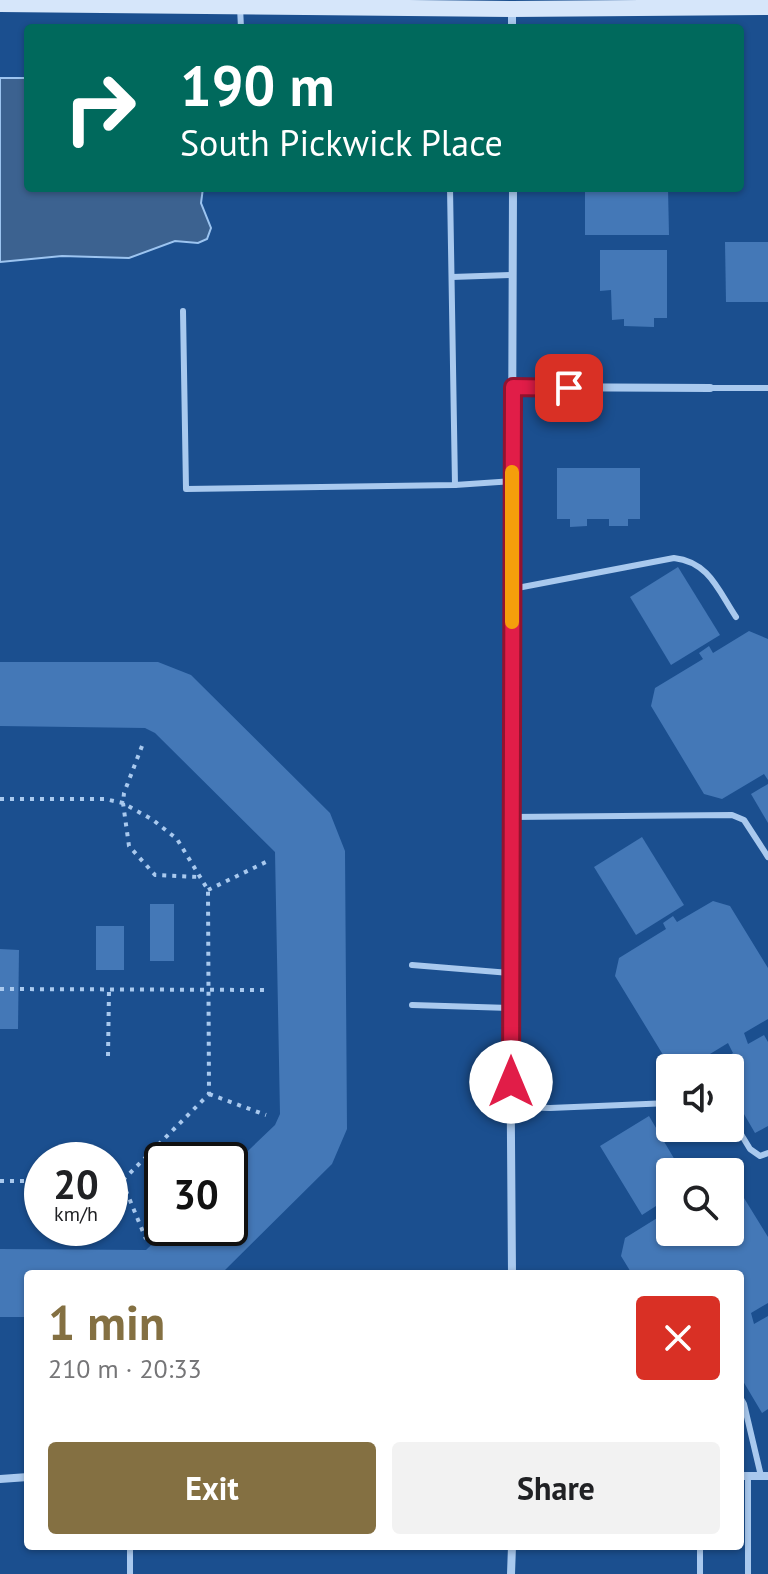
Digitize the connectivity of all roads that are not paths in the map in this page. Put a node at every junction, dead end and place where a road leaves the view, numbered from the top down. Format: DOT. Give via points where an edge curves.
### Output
graph roads {
  1 [pos="0,4"];
  2 [pos="240,7"];
  3 [pos="768,7"];
  4 [pos="512,9"];
  5 [pos="241,24"];
  6 [pos="512,24"];
  7 [pos="450,192"];
  8 [pos="513,192"];
  9 [pos="513,275"];
  10 [pos="452,277"];
  11 [pos="183,311"];
  12 [pos="513,387"];
  13 [pos="710,388"];
  14 [pos="768,388"];
  15 [pos="512,481"];
  16 [pos="455,485"];
  17 [pos="512,589"];
  18 [pos="736,617"];
  19 [pos="511,817"];
  20 [pos="768,857"];
  21 [pos="412,965"];
  22 [pos="510,973"];
  23 [pos="412,1005"];
  24 [pos="510,1008"];
  25 [pos="656,1104"];
  26 [pos="511,1107"];
  27 [pos="744,1139"];
  28 [pos="768,1153"];
  29 [pos="512,1270"];
  30 [pos="744,1404"];
  31 [pos="744,1476"];
  32 [pos="764,1476"];
  33 [pos="24,1477"];
  34 [pos="0,1479"];
  35 [pos="130,1550"];
  36 [pos="512,1550"];
  37 [pos="700,1550"];
  38 [pos="130,1574"];
  39 [pos="511,1574"];
  40 [pos="700,1574"];
  41 [pos="748,1574"];
  1 -- 2 [label="main road"];
  2 -- 4 [label="main road"];
  2 -- 5 [label="lane"];
  3 -- 4 [label="main road"];
  4 -- 6 [label="street"];
  7 -- 10 [label="lane"];
  8 -- 9 [label="street"];
  9 -- 10 [label="lane"];
  9 -- 12 [label="street"];
  10 -- 16 [label="lane"];
  11 -- 16 [label="lane" via="186,489"];
  12 -- 13 [label="street"];
  12 -- 15 [label="street"];
  13 -- 14 [label="lane"];
  15 -- 16 [label="lane"];
  15 -- 17 [label="street"];
  17 -- 18 [label="lane" via="674,558 694,562 705,572"];
  17 -- 19 [label="street"];
  19 -- 20 [label="lane" via="732,815 744,820"];
  19 -- 22 [label="street"];
  21 -- 22 [label="lane"];
  22 -- 24 [label="street"];
  23 -- 24 [label="lane"];
  24 -- 26 [label="street"];
  25 -- 26 [label="lane"];
  26 -- 29 [label="street"];
  27 -- 28 [label="lane" via="760,1156"];
  30 -- 32 [label="lane"];
  31 -- 32 [label="street"];
  31 -- 41 [label="lane"];
  33 -- 34 [label="street"];
  35 -- 38 [label="lane"];
  36 -- 39 [label="street"];
  37 -- 40 [label="lane"];
}
